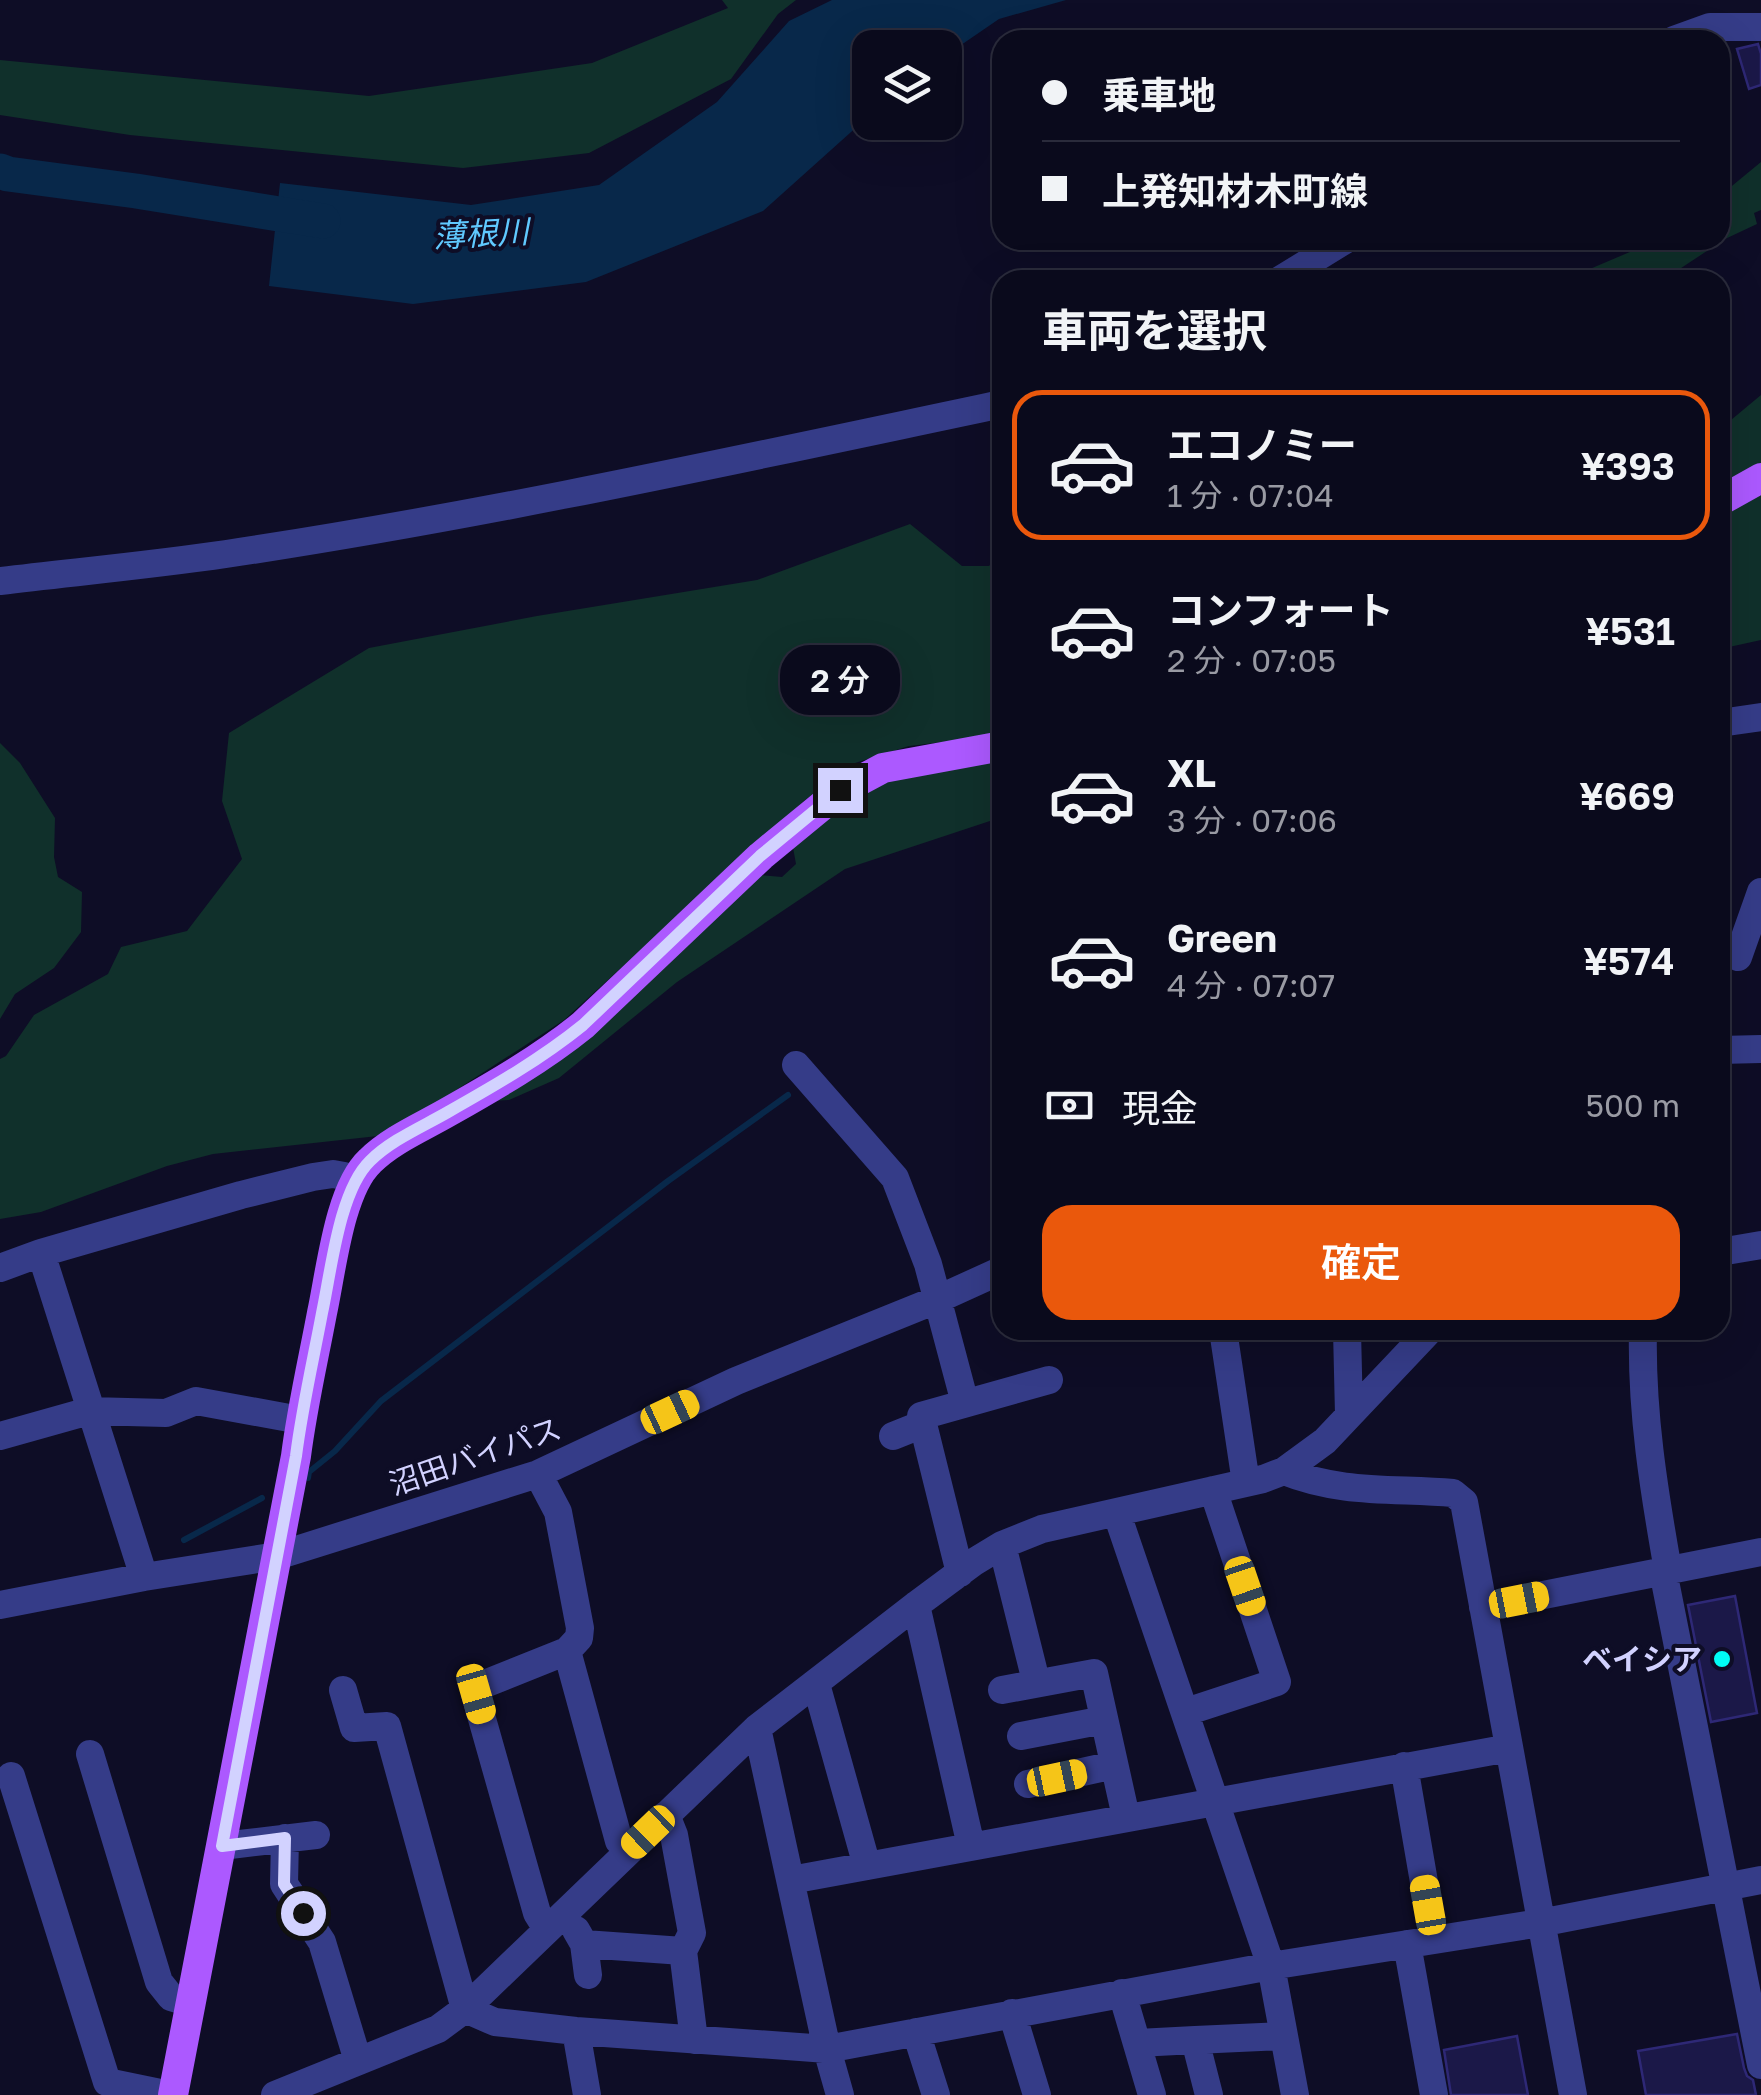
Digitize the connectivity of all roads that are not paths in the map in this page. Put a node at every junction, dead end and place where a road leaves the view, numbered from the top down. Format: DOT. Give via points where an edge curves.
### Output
graph roads {
  1 [pos="1761,27"];
  2 [pos="1704,30"];
  3 [pos="1329,250"];
  4 [pos="1296,270"];
  5 [pos="992,406"];
  6 [pos="1761,478"];
  7 [pos="1730,495"];
  8 [pos="0,581"];
  9 [pos="1761,717"];
  10 [pos="1730,722"];
  11 [pos="992,748"];
  12 [pos="1761,892"];
  13 [pos="1740,958"];
  14 [pos="1761,1049"];
  15 [pos="1730,1050"];
  16 [pos="796,1066"];
  17 [pos="355,1182"];
  18 [pos="1761,1245"];
  19 [pos="1730,1250"];
  20 [pos="41,1253"];
  21 [pos="0,1268"];
  22 [pos="992,1275"];
  23 [pos="936,1300"];
  24 [pos="1225,1340"];
  25 [pos="1347,1340"];
  26 [pos="1421,1340"];
  27 [pos="1643,1340"];
  28 [pos="1049,1380"];
  29 [pos="966,1403"];
  30 [pos="90,1411"];
  31 [pos="1349,1416"];
  32 [pos="300,1420"];
  33 [pos="923,1424"];
  34 [pos="0,1436"];
  35 [pos="893,1436"];
  36 [pos="1284,1472"];
  37 [pos="538,1474"];
  38 [pos="1246,1483"];
  39 [pos="1213,1490"];
  40 [pos="1117,1514"];
  41 [pos="1002,1546"];
  42 [pos="1761,1552"];
  43 [pos="277,1556"];
  44 [pos="1666,1571"];
  45 [pos="960,1573"];
  46 [pos="144,1577"];
  47 [pos="0,1605"];
  48 [pos="916,1605"];
  49 [pos="1483,1607"];
  50 [pos="567,1651"];
  51 [pos="1033,1669"];
  52 [pos="816,1684"];
  53 [pos="343,1690"];
  54 [pos="1002,1690"];
  55 [pos="1186,1712"];
  56 [pos="1104,1720"];
  57 [pos="757,1728"];
  58 [pos="1021,1736"];
  59 [pos="1509,1748"];
  60 [pos="90,1754"];
  61 [pos="1114,1765"];
  62 [pos="1404,1766"];
  63 [pos="11,1776"];
  64 [pos="1028,1784"];
  65 [pos="1216,1801"];
  66 [pos="666,1816"];
  67 [pos="1126,1817"];
  68 [pos="316,1835"];
  69 [pos="285,1838"];
  70 [pos="222,1846"];
  71 [pos="970,1846"];
  72 [pos="631,1849"];
  73 [pos="867,1866"];
  74 [pos="791,1880"];
  75 [pos="1761,1880"];
  76 [pos="1726,1886"];
  77 [pos="556,1921"];
  78 [pos="1540,1923"];
  79 [pos="1421,1942"];
  80 [pos="584,1944"];
  81 [pos="684,1951"];
  82 [pos="1272,1966"];
  83 [pos="588,1974"];
  84 [pos="1122,1993"];
  85 [pos="191,2003"];
  86 [pos="465,2009"];
  87 [pos="1012,2013"];
  88 [pos="576,2031"];
  89 [pos="916,2032"];
  90 [pos="1284,2036"];
  91 [pos="694,2040"];
  92 [pos="1194,2040"];
  93 [pos="1138,2043"];
  94 [pos="828,2049"];
  95 [pos="358,2062"];
  96 [pos="1761,2065"];
  97 [pos="171,2095"];
  98 [pos="275,2095"];
  99 [pos="587,2095"];
  100 [pos="840,2095"];
  101 [pos="936,2095"];
  102 [pos="1037,2095"];
  103 [pos="1152,2095"];
  104 [pos="1209,2095"];
  105 [pos="1295,2095"];
  106 [pos="1434,2095"];
  107 [pos="1573,2095"];
  1 -- 2 [label="street"];
  3 -- 4 [label="street"];
  5 -- 8 [label="street" via="356,532"];
  6 -- 7 [label="main road"];
  9 -- 10 [label="street"];
  11 -- 17 [label="main road" via="884,768 840,790 562,1042 386,1148"];
  12 -- 13 [label="street"];
  14 -- 15 [label="street"];
  16 -- 23 [label="street" via="895,1178"];
  17 -- 20 [label="street" via="323,1175"];
  17 -- 32 [label="main road"];
  18 -- 19 [label="street"];
  20 -- 21 [label="street"];
  20 -- 30 [label="street"];
  22 -- 23 [label="street, 沼田バイパス"];
  23 -- 29 [label="street"];
  23 -- 37 [label="street, 沼田バイパス" via="736,1381"];
  24 -- 38 [label="street"];
  25 -- 31 [label="street"];
  26 -- 31 [label="street"];
  27 -- 44 [label="street" via="1650,1463"];
  28 -- 29 [label="street"];
  29 -- 33 [label="street" via="921,1416"];
  30 -- 32 [label="street" via="166,1413 196,1401"];
  30 -- 34 [label="street"];
  30 -- 46 [label="street"];
  31 -- 36 [label="street"];
  32 -- 43 [label="main road"];
  33 -- 35 [label="street"];
  33 -- 45 [label="street"];
  36 -- 38 [label="street"];
  36 -- 49 [label="street" via="1368,1491 1453,1492 1464,1502"];
  37 -- 43 [label="street, 沼田バイパス"];
  37 -- 50 [label="street" via="558,1512 580,1628"];
  38 -- 39 [label="street"];
  39 -- 40 [label="street"];
  39 -- 55 [label="street" via="1278,1682"];
  40 -- 41 [label="street" via="1042,1529"];
  40 -- 55 [label="street"];
  41 -- 45 [label="street"];
  41 -- 51 [label="street"];
  42 -- 44 [label="street"];
  43 -- 46 [label="street, 沼田バイパス"];
  43 -- 70 [label="main road"];
  44 -- 49 [label="street"];
  44 -- 76 [label="street"];
  45 -- 48 [label="street"];
  46 -- 47 [label="street, 沼田バイパス"];
  48 -- 52 [label="street"];
  48 -- 71 [label="street"];
  49 -- 59 [label="street"];
  50 -- 72 [label="street" via="619,1841"];
  50 -- 77 [label="street" via="476,1690 536,1913"];
  52 -- 57 [label="street"];
  52 -- 73 [label="street"];
  53 -- 86 [label="street" via="354,1728 388,1726"];
  54 -- 56 [label="street" via="1094,1673"];
  55 -- 65 [label="street"];
  56 -- 58 [label="street"];
  56 -- 61 [label="street"];
  57 -- 66 [label="street"];
  57 -- 74 [label="street"];
  59 -- 62 [label="street"];
  59 -- 78 [label="street"];
  60 -- 85 [label="street" via="159,1982 171,1997"];
  61 -- 64 [label="street"];
  61 -- 67 [label="street"];
  62 -- 65 [label="street"];
  62 -- 79 [label="street"];
  63 -- 97 [label="street" via="108,2082"];
  65 -- 67 [label="street"];
  65 -- 82 [label="street"];
  66 -- 72 [label="street"];
  66 -- 81 [label="street" via="692,1933"];
  67 -- 71 [label="street"];
  68 -- 69 [label="street"];
  69 -- 70 [label="street"];
  69 -- 95 [label="street" via="284,1884 322,1942"];
  70 -- 85 [label="main road"];
  71 -- 73 [label="street"];
  72 -- 77 [label="street"];
  73 -- 74 [label="street"];
  74 -- 94 [label="street"];
  75 -- 76 [label="street"];
  76 -- 78 [label="street"];
  76 -- 96 [label="street"];
  77 -- 80 [label="street"];
  77 -- 86 [label="street"];
  78 -- 79 [label="street"];
  78 -- 107 [label="street"];
  79 -- 82 [label="street"];
  79 -- 106 [label="street"];
  80 -- 81 [label="street"];
  80 -- 83 [label="street"];
  81 -- 91 [label="street"];
  82 -- 84 [label="street"];
  82 -- 90 [label="street"];
  84 -- 87 [label="street"];
  84 -- 93 [label="street"];
  85 -- 97 [label="main road"];
  86 -- 88 [label="street" via="494,2022"];
  86 -- 95 [label="street" via="438,2029"];
  87 -- 89 [label="street"];
  87 -- 102 [label="street"];
  88 -- 91 [label="street"];
  88 -- 99 [label="street"];
  89 -- 94 [label="street"];
  89 -- 101 [label="street"];
  90 -- 92 [label="street"];
  90 -- 105 [label="street"];
  91 -- 94 [label="street"];
  92 -- 93 [label="street"];
  92 -- 104 [label="street"];
  93 -- 103 [label="street"];
  94 -- 100 [label="street"];
  95 -- 98 [label="street"];
}
